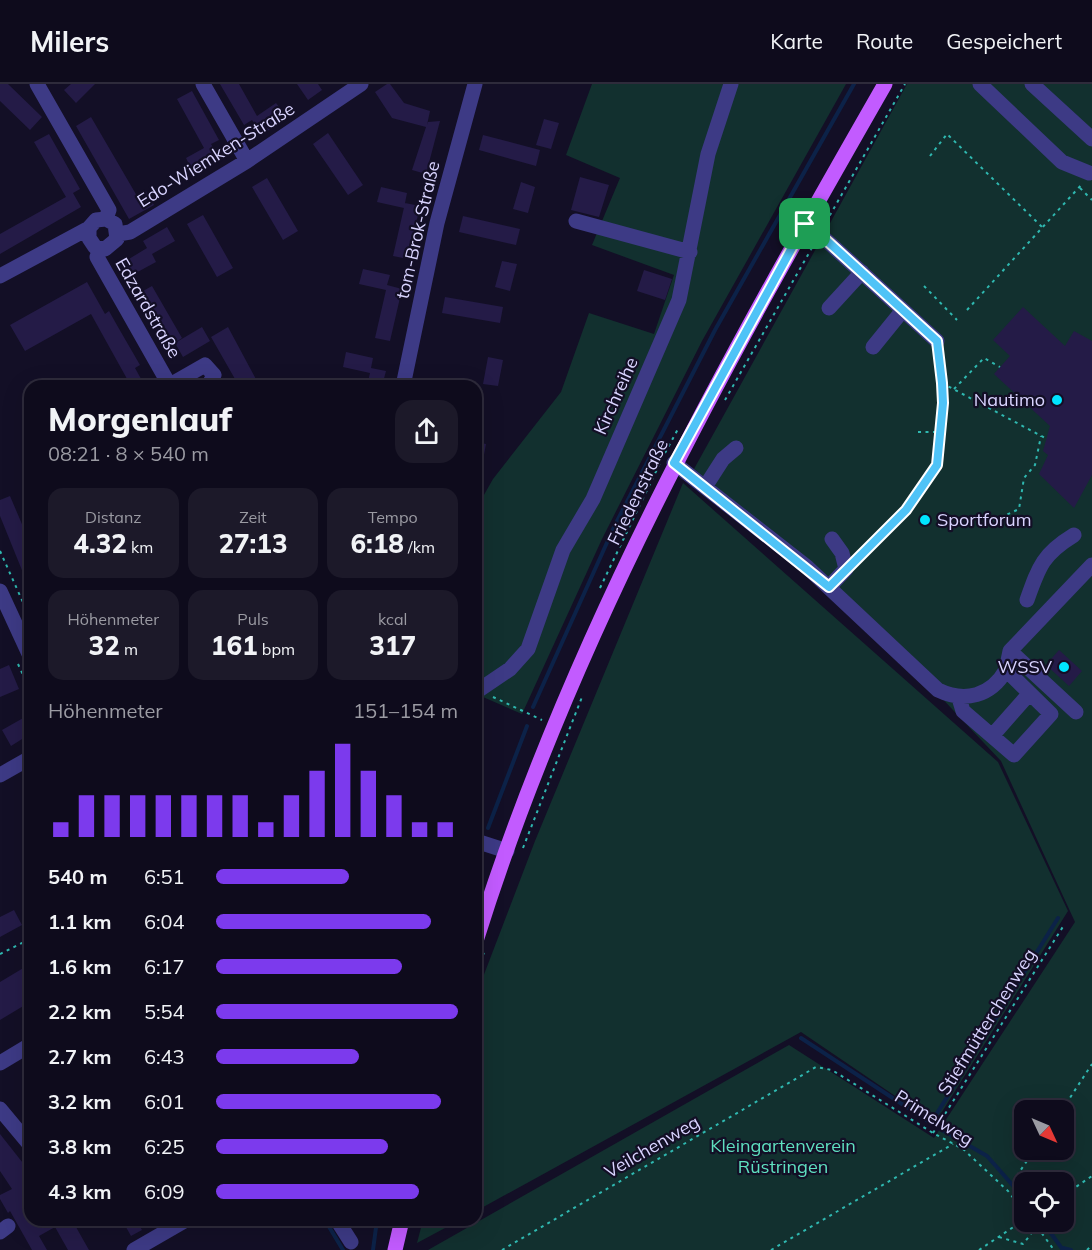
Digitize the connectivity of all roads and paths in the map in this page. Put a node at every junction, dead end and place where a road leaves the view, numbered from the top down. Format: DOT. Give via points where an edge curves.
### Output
graph roads {
  1 [pos="38,84"];
  2 [pos="203,84"];
  3 [pos="361,84"];
  4 [pos="475,84"];
  5 [pos="731,84"];
  6 [pos="885,84"];
  7 [pos="905,84"];
  8 [pos="980,84"];
  9 [pos="1032,84"];
  10 [pos="1092,139"];
  11 [pos="930,156"];
  12 [pos="247,161"];
  13 [pos="1091,170"];
  14 [pos="1080,188"];
  15 [pos="1092,200"];
  16 [pos="106,219"];
  17 [pos="576,221"];
  18 [pos="805,224"];
  19 [pos="1042,227"];
  20 [pos="89,228"];
  21 [pos="118,234"];
  22 [pos="819,234"];
  23 [pos="100,249"];
  24 [pos="690,252"];
  25 [pos="862,272"];
  26 [pos="0,276"];
  27 [pos="924,286"];
  28 [pos="830,308"];
  29 [pos="903,310"];
  30 [pos="967,310"];
  31 [pos="957,320"];
  32 [pos="937,341"];
  33 [pos="873,347"];
  34 [pos="1000,367"];
  35 [pos="167,380"];
  36 [pos="179,380"];
  37 [pos="211,380"];
  38 [pos="404,380"];
  39 [pos="942,383"];
  40 [pos="954,389"];
  41 [pos="721,407"];
  42 [pos="918,432"];
  43 [pos="940,432"];
  44 [pos="1041,436"];
  45 [pos="1047,439"];
  46 [pos="736,448"];
  47 [pos="674,463"];
  48 [pos="705,487"];
  49 [pos="987,524"];
  50 [pos="1074,535"];
  51 [pos="832,539"];
  52 [pos="0,551"];
  53 [pos="1092,565"];
  54 [pos="846,569"];
  55 [pos="829,587"];
  56 [pos="0,591"];
  57 [pos="1027,600"];
  58 [pos="24,605"];
  59 [pos="24,643"];
  60 [pos="1010,651"];
  61 [pos="1006,670"];
  62 [pos="482,689"];
  63 [pos="585,689"];
  64 [pos="482,691"];
  65 [pos="1029,694"];
  66 [pos="959,698"];
  67 [pos="1076,712"];
  68 [pos="543,720"];
  69 [pos="992,736"];
  70 [pos="24,761"];
  71 [pos="0,775"];
  72 [pos="482,844"];
  73 [pos="513,853"];
  74 [pos="1064,925"];
  75 [pos="24,942"];
  76 [pos="482,943"];
  77 [pos="0,954"];
  78 [pos="24,1049"];
  79 [pos="0,1063"];
  80 [pos="1092,1065"];
  81 [pos="816,1067"];
  82 [pos="1069,1100"];
  83 [pos="0,1109"];
  84 [pos="933,1134"];
  85 [pos="24,1138"];
  86 [pos="953,1144"];
  87 [pos="1092,1176"];
  88 [pos="1074,1188"];
  89 [pos="1014,1201"];
  90 [pos="176,1226"];
  91 [pos="342,1226"];
  92 [pos="401,1226"];
  93 [pos="1014,1227"];
  94 [pos="1031,1232"];
  95 [pos="1040,1232"];
  96 [pos="999,1237"];
  97 [pos="351,1242"];
  98 [pos="1092,1245"];
  99 [pos="134,1250"];
  100 [pos="395,1250"];
  101 [pos="502,1250"];
  102 [pos="771,1250"];
  103 [pos="979,1250"];
  104 [pos="1054,1250"];
  105 [pos="1087,1250"];
  1 -- 16 [label="street" via="109,210"];
  2 -- 12 [label="street"];
  3 -- 12 [label="street, Edo-Wiemken-Straße"];
  4 -- 38 [label="street, tom-Brok-Straße" via="437,223"];
  5 -- 24 [label="street, Kirchreihe" via="708,154"];
  6 -- 18 [label="main road, Friedenstraße"];
  7 -- 22 [label="path"];
  8 -- 13 [label="street" via="1062,162"];
  9 -- 10 [label="street"];
  11 -- 19 [label="path" via="947,134"];
  12 -- 21 [label="street, Edo-Wiemken-Straße" via="130,232"];
  13 -- 14 [label="path"];
  14 -- 15 [label="path"];
  14 -- 19 [label="path"];
  16 -- 20 [label="street" via="96,220"];
  16 -- 21 [label="street" via="115,224"];
  17 -- 24 [label="street"];
  18 -- 22 [label="street"];
  18 -- 47 [label="main road, Friedenstraße"];
  19 -- 30 [label="path"];
  20 -- 23 [label="street" via="88,238"];
  20 -- 26 [label="street"];
  21 -- 23 [label="street, Edo-Wiemken-Straße" via="115,244"];
  22 -- 25 [label="street"];
  22 -- 41 [label="path"];
  23 -- 35 [label="street, Edzardstraße" via="97,257"];
  24 -- 62 [label="street, Kirchreihe" via="680,300 593,499 563,550 528,649 510,669"];
  25 -- 28 [label="street"];
  25 -- 29 [label="street"];
  27 -- 31 [label="path"];
  29 -- 32 [label="street"];
  29 -- 33 [label="street"];
  32 -- 39 [label="path"];
  34 -- 40 [label="path" via="984,358"];
  36 -- 37 [label="street, Edzardstraße" via="205,365 214,375"];
  39 -- 40 [label="path"];
  39 -- 43 [label="path"];
  40 -- 44 [label="path"];
  42 -- 43 [label="path"];
  43 -- 54 [label="path" via="937,465 912,501"];
  44 -- 45 [label="path"];
  44 -- 49 [label="path" via="1035,465 1024,478 1019,509"];
  46 -- 48 [label="street" via="723,459"];
  47 -- 48 [label="street"];
  47 -- 73 [label="main road, Friedenstraße" via="591,637"];
  48 -- 55 [label="street"];
  50 -- 57 [label="street" via="1052,548 1039,565"];
  51 -- 54 [label="street" via="842,553"];
  52 -- 58 [label="path"];
  53 -- 60 [label="street"];
  54 -- 55 [label="street"];
  55 -- 66 [label="street" via="920,676 938,690"];
  56 -- 59 [label="street"];
  60 -- 61 [label="street"];
  60 -- 67 [label="street"];
  61 -- 65 [label="street"];
  61 -- 66 [label="street" via="997,685 982,694"];
  63 -- 73 [label="path"];
  64 -- 68 [label="path"];
  65 -- 69 [label="street"];
  65 -- 69 [label="street" via="1051,714 1044,722 1014,755"];
  66 -- 69 [label="street" via="963,711"];
  70 -- 71 [label="street"];
  72 -- 73 [label="street"];
  73 -- 76 [label="main road, Friedenstraße"];
  74 -- 84 [label="path, Stiefmütterchenweg"];
  75 -- 77 [label="path"];
  78 -- 79 [label="street"];
  80 -- 82 [label="path"];
  81 -- 84 [label="path, Primelweg" via="832,1070"];
  81 -- 101 [label="path, Veilchenweg"];
  83 -- 85 [label="street"];
  84 -- 86 [label="path, Primelweg"];
  86 -- 89 [label="path, Primelweg" via="979,1162"];
  86 -- 102 [label="path"];
  87 -- 88 [label="path"];
  90 -- 99 [label="street"];
  91 -- 97 [label="street"];
  92 -- 100 [label="main road"];
  93 -- 96 [label="path"];
  94 -- 96 [label="path" via="1023,1244"];
  95 -- 104 [label="path"];
  96 -- 103 [label="path"];
  98 -- 105 [label="path"];
}
